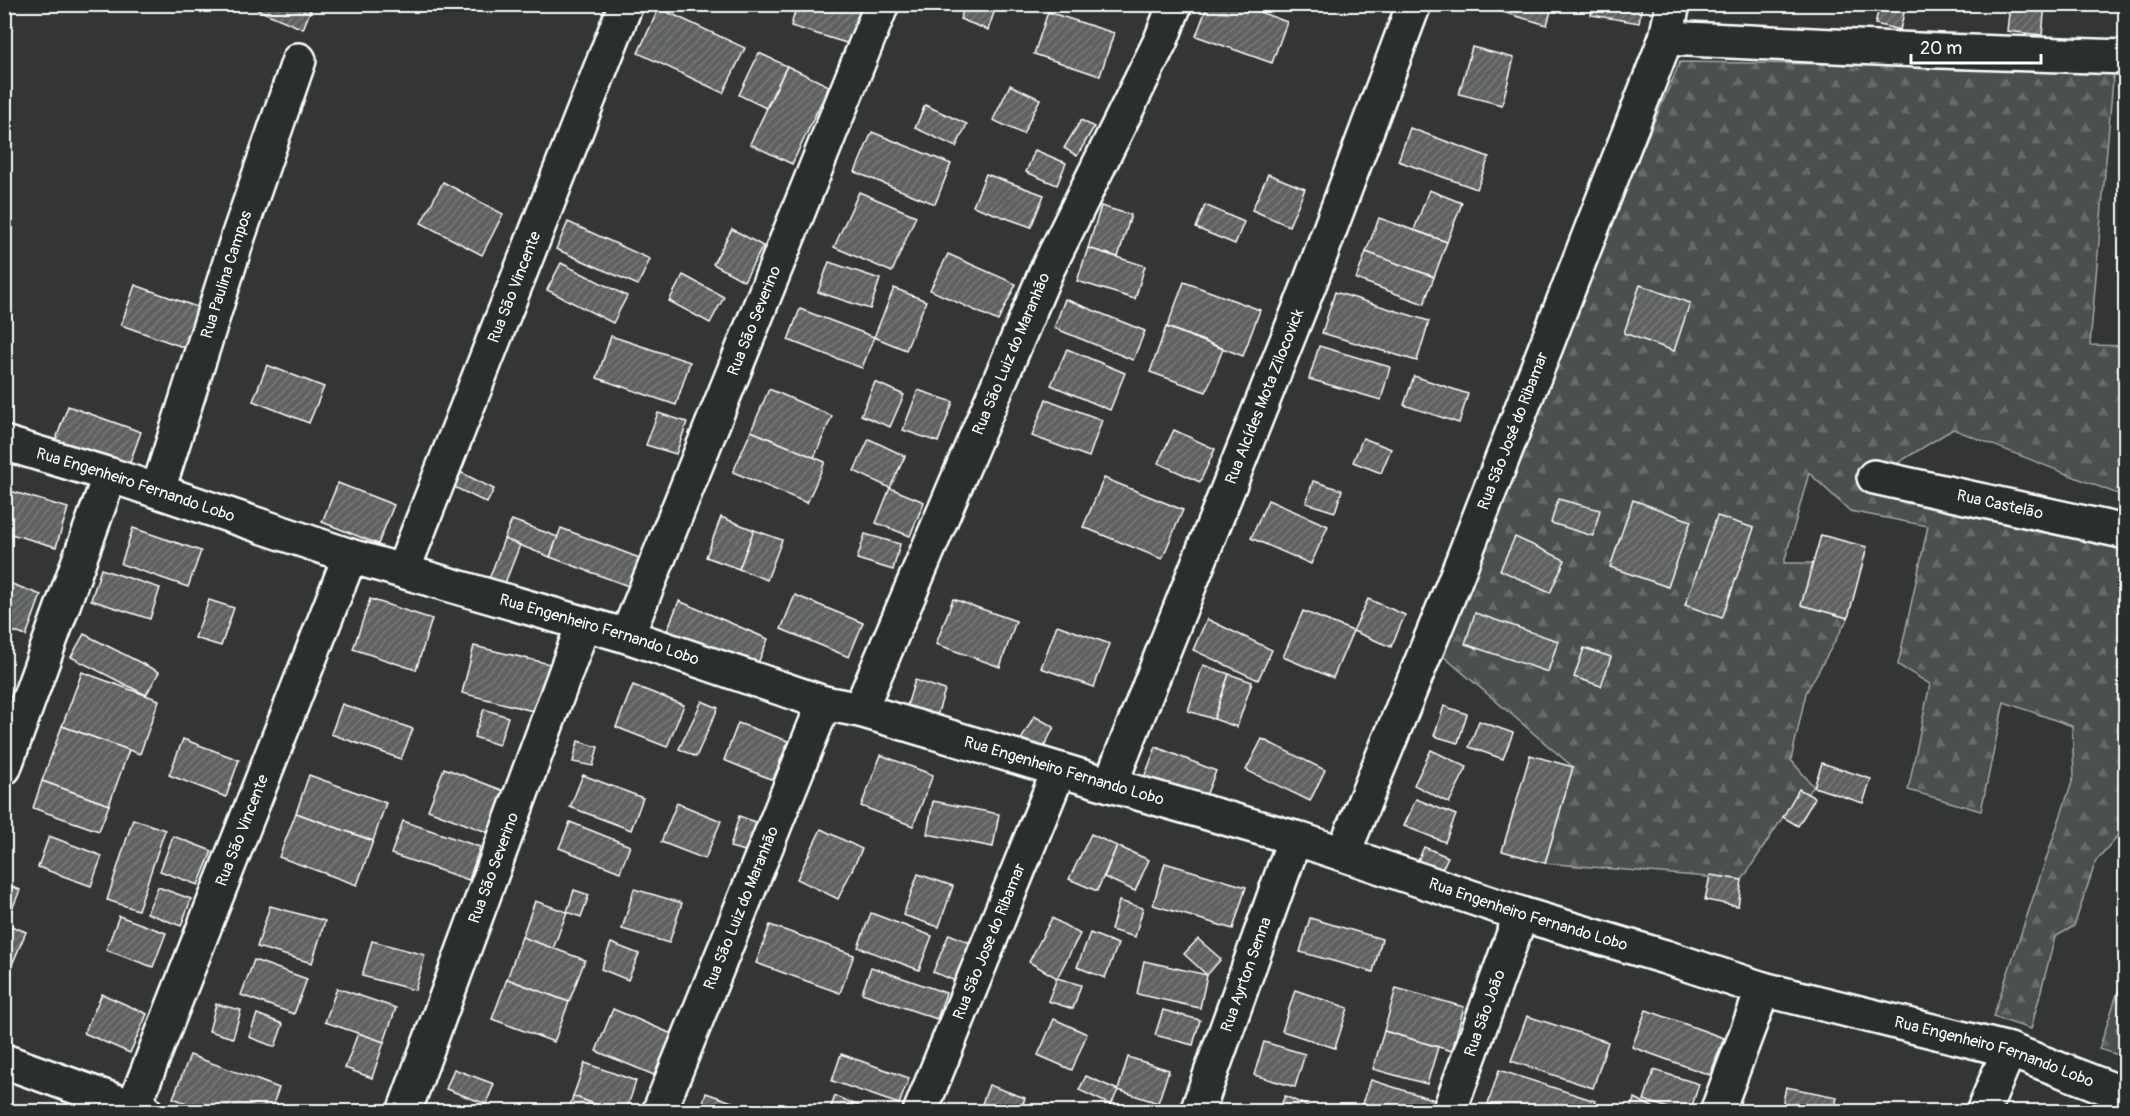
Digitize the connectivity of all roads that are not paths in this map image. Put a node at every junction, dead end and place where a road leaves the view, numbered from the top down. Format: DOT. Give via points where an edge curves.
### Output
graph roads {
  1 [pos="626,4"];
  2 [pos="882,4"];
  3 [pos="1174,4"];
  4 [pos="1414,4"];
  5 [pos="1673,4"];
  6 [pos="1666,38"];
  7 [pos="2126,57"];
  8 [pos="299,60"];
  9 [pos="4,443"];
  10 [pos="110,474"];
  11 [pos="1874,477"];
  12 [pos="158,490"];
  13 [pos="2126,532"];
  14 [pos="350,556"];
  15 [pos="403,570"];
  16 [pos="583,625"];
  17 [pos="627,636"];
  18 [pos="824,703"];
  19 [pos="860,710"];
  20 [pos="4,768"];
  21 [pos="1059,770"];
  22 [pos="1110,785"];
  23 [pos="1294,838"];
  24 [pos="1342,854"];
  25 [pos="1521,914"];
  26 [pos="1763,989"];
  27 [pos="2008,1050"];
  28 [pos="4,1061"];
  29 [pos="2126,1095"];
  30 [pos="140,1109"];
  31 [pos="404,1112"];
  32 [pos="659,1112"];
  33 [pos="920,1112"];
  34 [pos="1197,1112"];
  35 [pos="1449,1112"];
  36 [pos="1717,1112"];
  37 [pos="1983,1112"];
  1 -- 15 [label="street, Rua São Vincente"];
  2 -- 17 [label="street, Rua São Severino"];
  3 -- 19 [label="street, Rua São Luiz do Maranhão" via="1161,40 1046,272"];
  4 -- 22 [label="street, Rua Alcídes Mota Zilocovick" via="1311,279"];
  5 -- 6 [label="street, Rua São José do Ribamar"];
  6 -- 7 [label="street"];
  6 -- 24 [label="street, Rua São José do Ribamar" via="1455,580"];
  8 -- 12 [label="street, Rua Paulina Campos"];
  9 -- 10 [label="street, Rua Engenheiro Fernando Lobo"];
  10 -- 12 [label="street, Rua Engenheiro Fernando Lobo"];
  10 -- 20 [label="street"];
  11 -- 13 [label="street, Rua Castelão"];
  12 -- 14 [label="street, Rua Engenheiro Fernando Lobo"];
  14 -- 15 [label="street, Rua Engenheiro Fernando Lobo"];
  14 -- 30 [label="street, Rua São Vincente"];
  15 -- 16 [label="street, Rua Engenheiro Fernando Lobo"];
  16 -- 17 [label="street, Rua Engenheiro Fernando Lobo"];
  16 -- 31 [label="street, Rua São Severino"];
  17 -- 18 [label="street, Rua Engenheiro Fernando Lobo"];
  18 -- 19 [label="street, Rua Engenheiro Fernando Lobo"];
  18 -- 32 [label="street, Rua São Luiz do Maranhão"];
  19 -- 21 [label="street, Rua Engenheiro Fernando Lobo"];
  21 -- 22 [label="street, Rua Engenheiro Fernando Lobo"];
  21 -- 33 [label="street, Rua São Jose do Ribamar"];
  22 -- 23 [label="street, Rua Engenheiro Fernando Lobo"];
  23 -- 24 [label="street, Rua Engenheiro Fernando Lobo"];
  23 -- 34 [label="street, Rua Ayrton Senna"];
  24 -- 25 [label="street, Rua Engenheiro Fernando Lobo"];
  25 -- 26 [label="street, Rua Engenheiro Fernando Lobo"];
  25 -- 35 [label="street, Rua São João"];
  26 -- 27 [label="street, Rua Engenheiro Fernando Lobo"];
  26 -- 36 [label="street"];
  27 -- 29 [label="street, Rua Engenheiro Fernando Lobo"];
  27 -- 37 [label="street"];
  28 -- 30 [label="street"];
}
